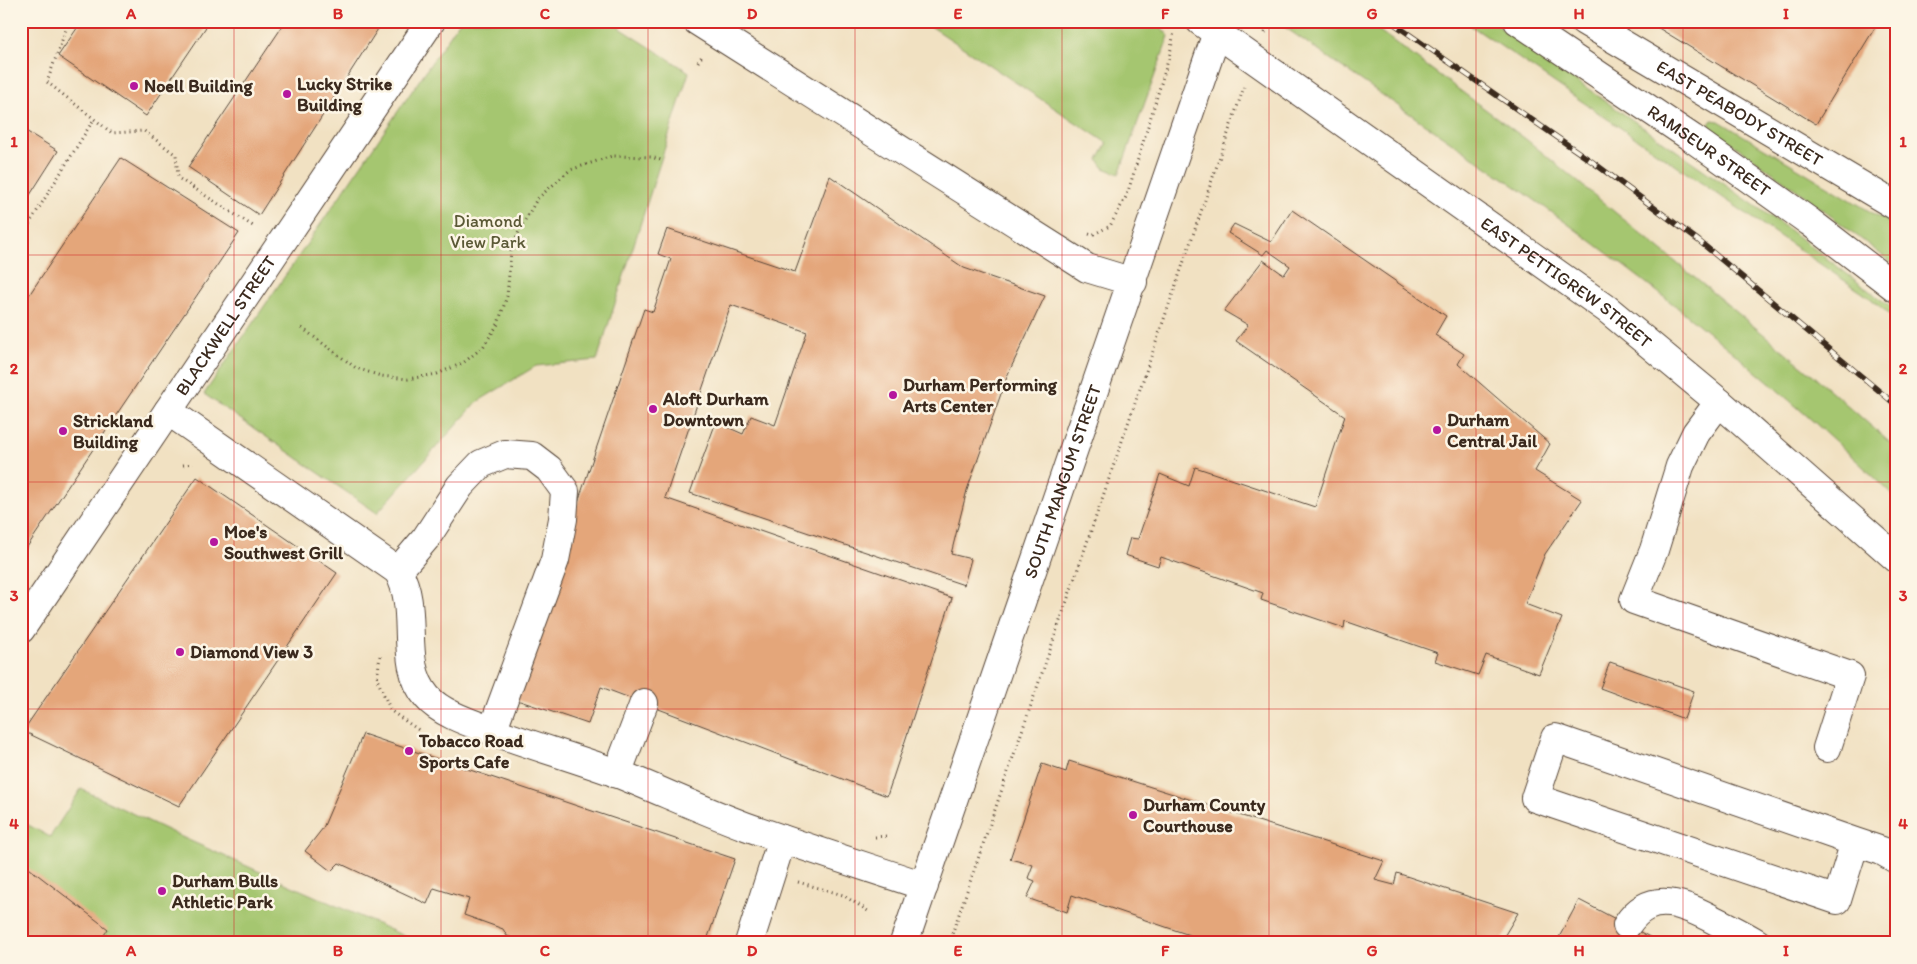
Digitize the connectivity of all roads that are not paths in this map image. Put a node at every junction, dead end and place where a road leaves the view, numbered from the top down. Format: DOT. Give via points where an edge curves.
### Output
graph roads {
  1 [pos="431,21"];
  2 [pos="696,21"];
  3 [pos="1518,21"];
  4 [pos="1584,21"];
  5 [pos="1213,25"];
  6 [pos="1896,206"];
  7 [pos="1133,282"];
  8 [pos="1896,288"];
  9 [pos="1719,402"];
  10 [pos="168,411"];
  11 [pos="1896,558"];
  12 [pos="398,571"];
  13 [pos="21,630"];
  14 [pos="644,703"];
  15 [pos="492,731"];
  16 [pos="1827,748"];
  17 [pos="617,774"];
  18 [pos="782,839"];
  19 [pos="1855,842"];
  20 [pos="1896,859"];
  21 [pos="924,886"];
  22 [pos="1627,925"];
  23 [pos="749,943"];
  24 [pos="904,943"];
  25 [pos="1757,943"];
  1 -- 10 [label="street, BLACKWELL STREET"];
  2 -- 7 [label="street" via="1086,268"];
  3 -- 8 [label="street, RAMSEUR STREET" via="1692,138"];
  4 -- 6 [label="street, EAST PEABODY STREET"];
  5 -- 7 [label="street, SOUTH MANGUM STREET"];
  5 -- 9 [label="street, EAST PETTIGREW STREET" via="1255,61 1607,309"];
  7 -- 21 [label="street, SOUTH MANGUM STREET"];
  9 -- 11 [label="street, EAST PETTIGREW STREET"];
  9 -- 16 [label="street" via="1696,433 1680,466 1654,550 1634,600 1850,676"];
  10 -- 12 [label="street"];
  10 -- 13 [label="street, BLACKWELL STREET"];
  12 -- 15 [label="street" via="405,583 410,607 412,664 416,682 428,699 445,711"];
  12 -- 15 [label="street" via="426,538 460,486 481,464 505,454 532,456 550,470 565,491 555,560"];
  14 -- 17 [label="street"];
  15 -- 17 [label="street"];
  17 -- 18 [label="street"];
  18 -- 21 [label="street"];
  18 -- 23 [label="street"];
  19 -- 19 [label="street" via="1555,738 1535,798 1837,900"];
  19 -- 20 [label="street"];
  21 -- 24 [label="street, SOUTH MANGUM STREET"];
  22 -- 25 [label="street" via="1641,909 1677,903"];
}
